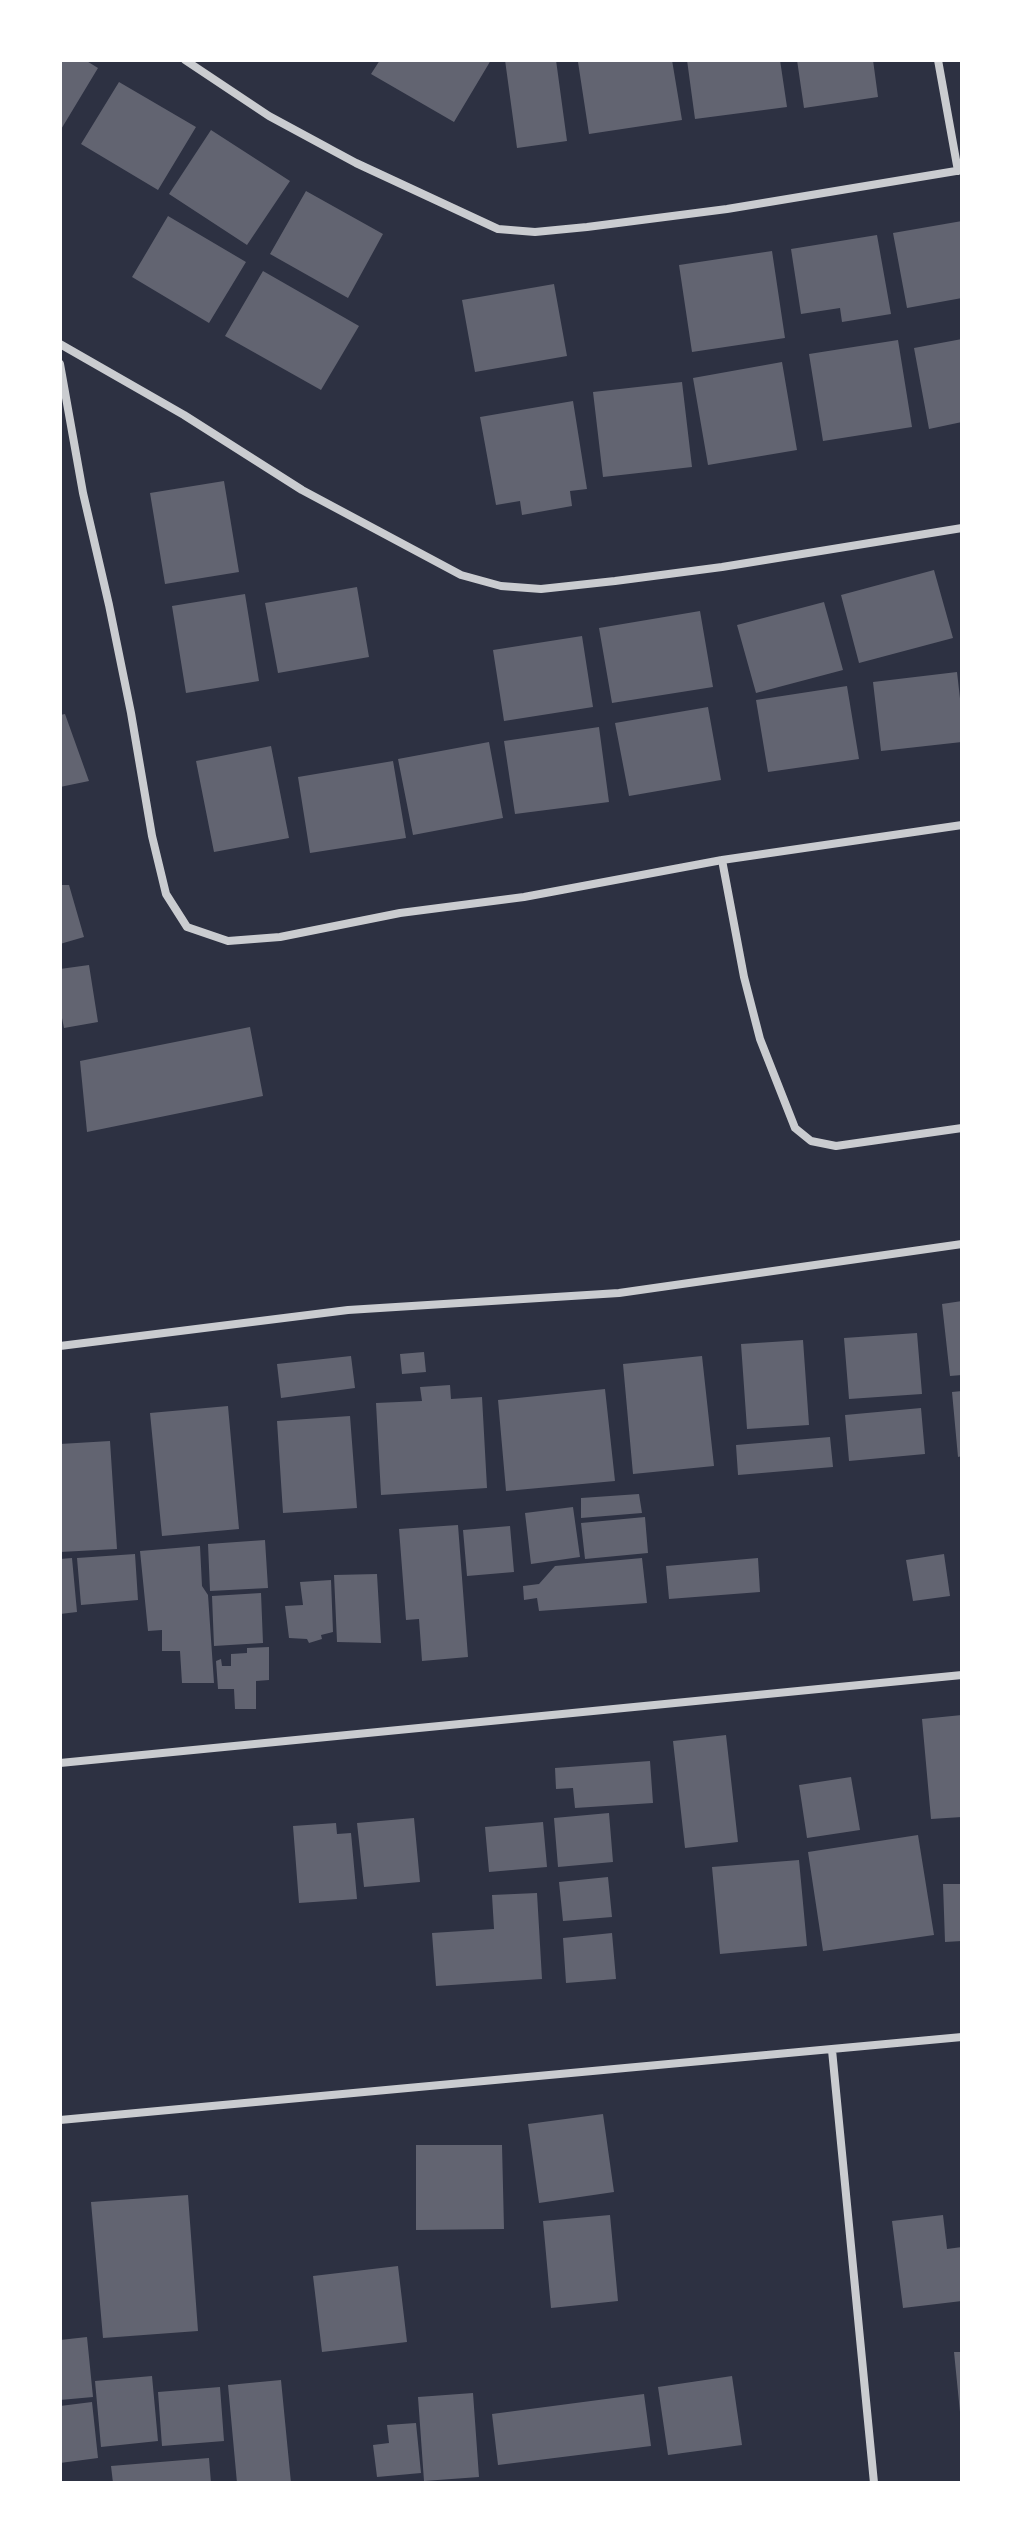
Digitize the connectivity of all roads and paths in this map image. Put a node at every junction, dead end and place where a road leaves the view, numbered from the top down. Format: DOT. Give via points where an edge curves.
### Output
graph roads {
  1 [pos="185,60"];
  2 [pos="938,60"];
  3 [pos="960,170"];
  4 [pos="60,344"];
  5 [pos="60,364"];
  6 [pos="962,528"];
  7 [pos="962,825"];
  8 [pos="722,860"];
  9 [pos="962,1128"];
  10 [pos="962,1244"];
  11 [pos="60,1346"];
  12 [pos="962,1675"];
  13 [pos="60,1763"];
  14 [pos="962,2037"];
  15 [pos="832,2050"];
  16 [pos="60,2120"];
  17 [pos="874,2483"];
  1 -- 3 [label="street" via="269,116 356,163 498,229 587,227"];
  2 -- 3 [label="street"];
  4 -- 6 [label="street" via="302,490 461,575 501,586 541,589 615,581"];
  5 -- 8 [label="street" via="152,836 166,894 187,927 228,941 280,937"];
  7 -- 8 [label="street"];
  8 -- 9 [label="street" via="760,1039 795,1128 811,1141 836,1146"];
  10 -- 11 [label="street" via="619,1293 348,1310"];
  12 -- 13 [label="street"];
  14 -- 15 [label="street"];
  15 -- 16 [label="street"];
  15 -- 17 [label="street"];
}
